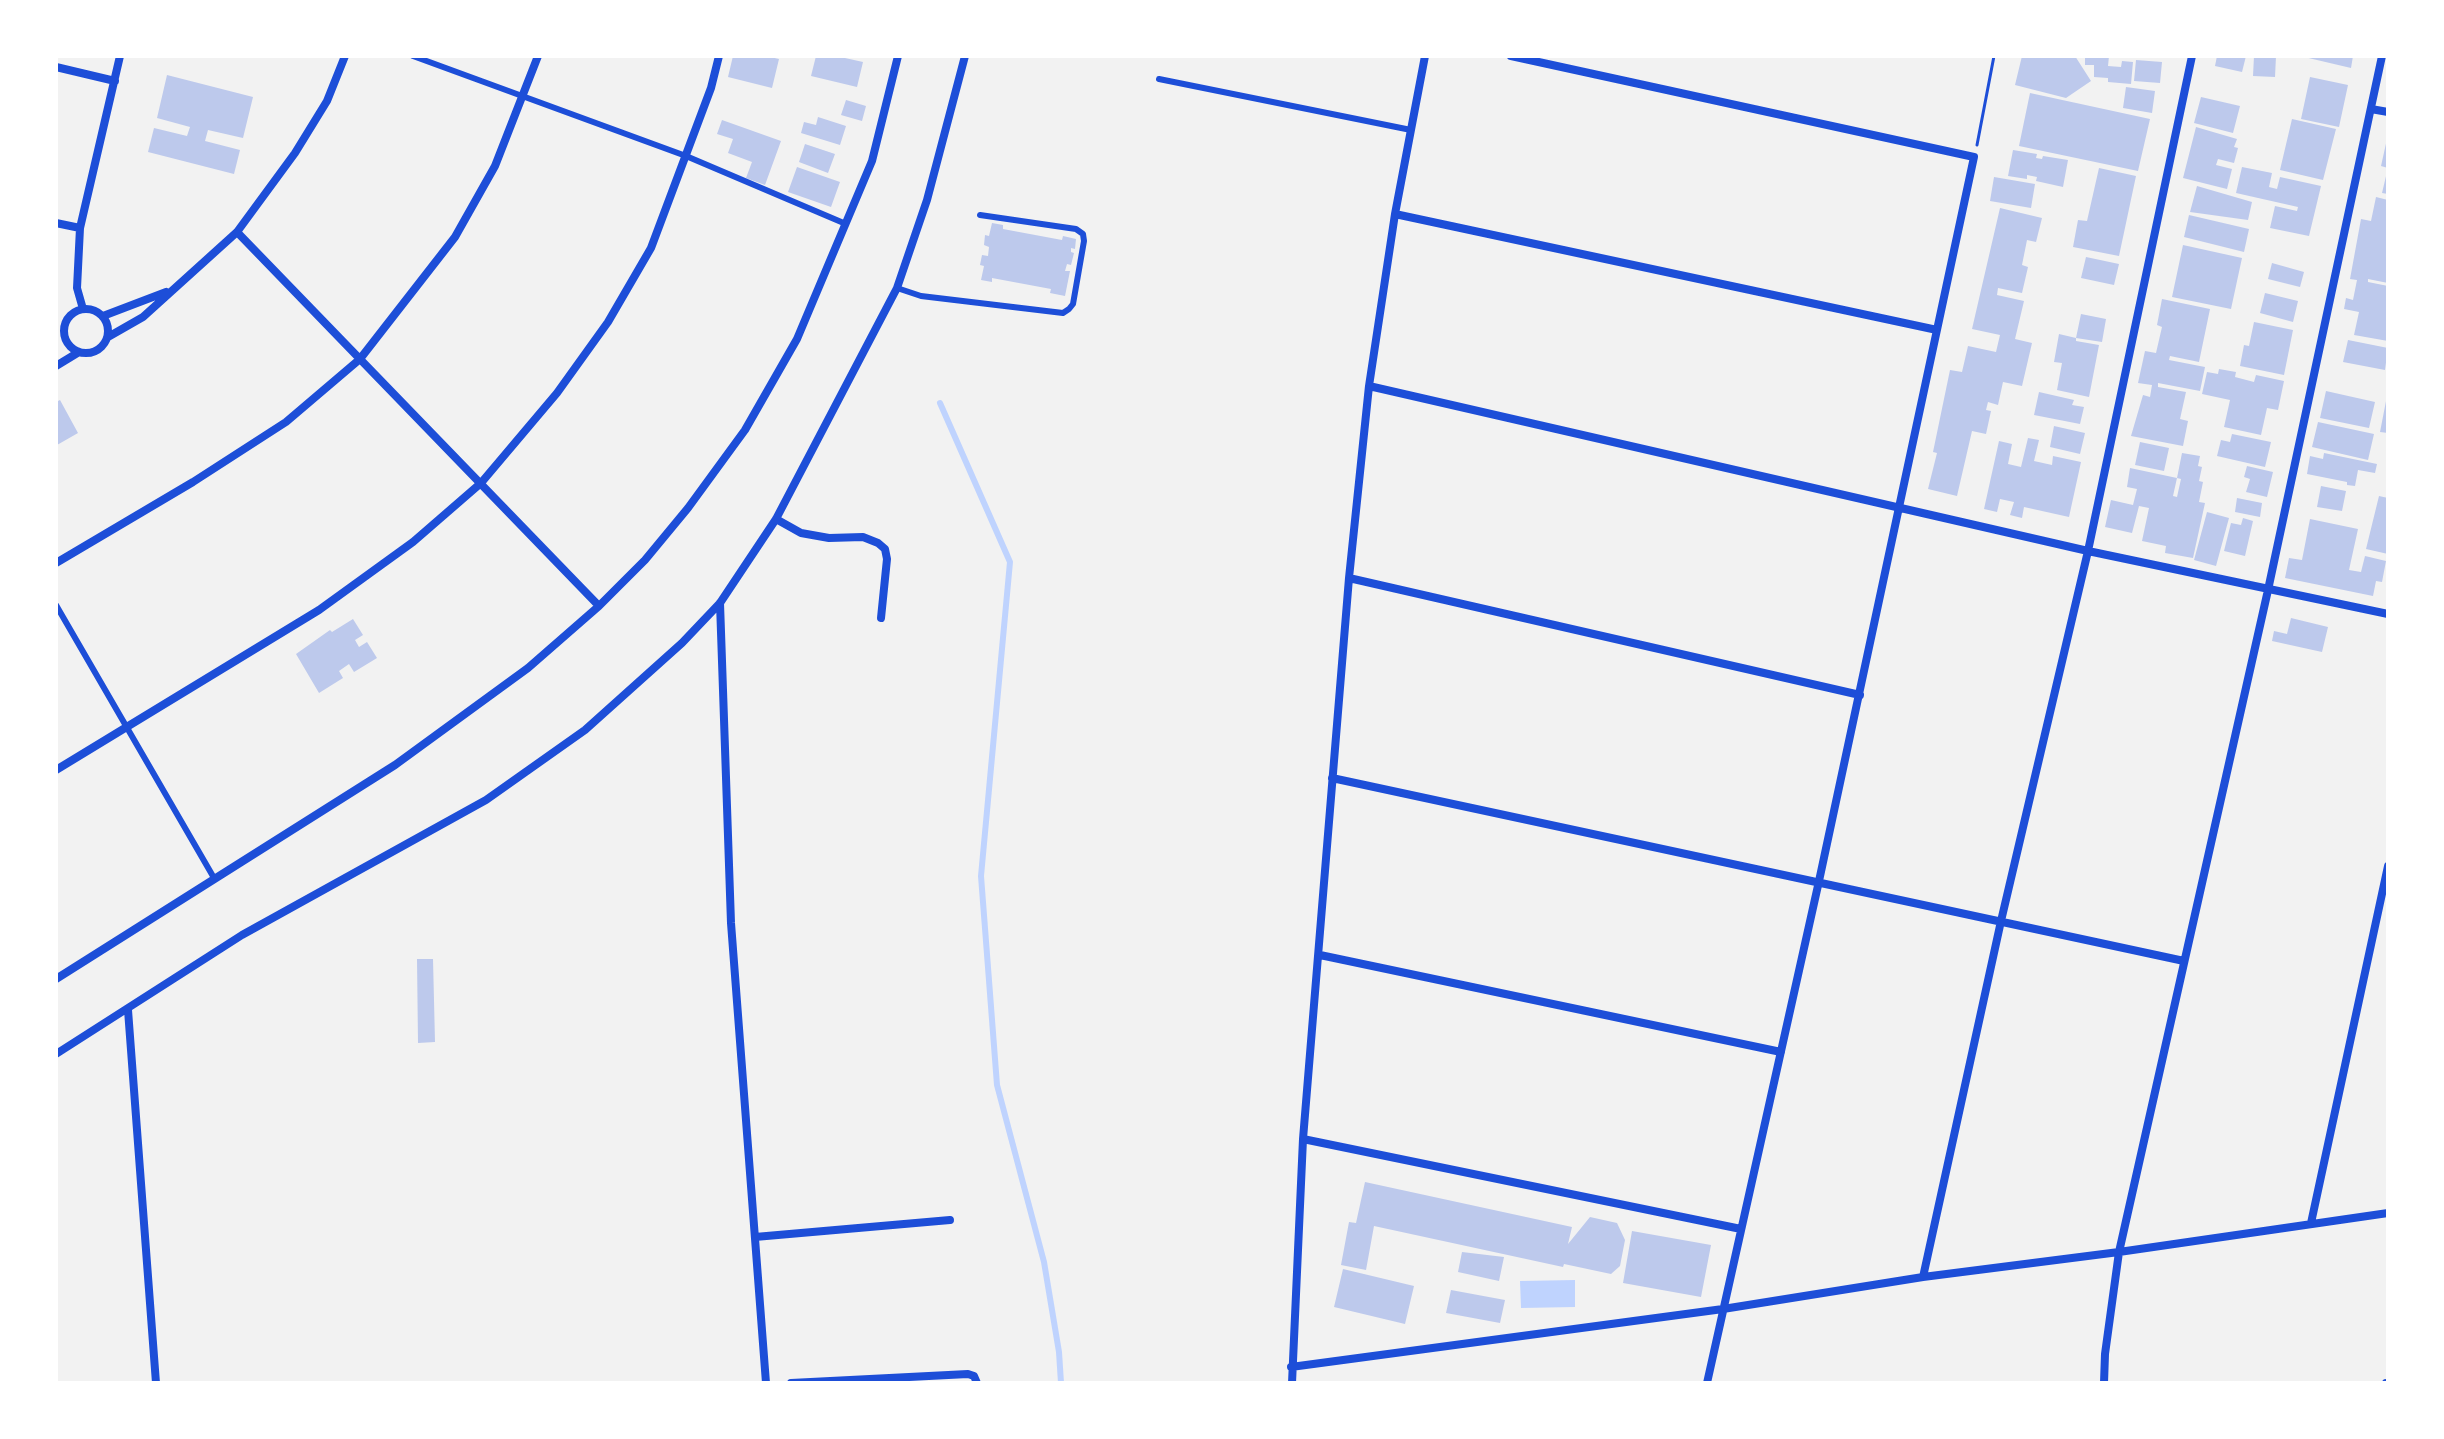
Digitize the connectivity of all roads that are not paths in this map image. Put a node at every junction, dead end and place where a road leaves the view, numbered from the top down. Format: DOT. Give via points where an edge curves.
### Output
graph roads {
  1 [pos="120,56"];
  2 [pos="345,56"];
  3 [pos="413,56"];
  4 [pos="538,56"];
  5 [pos="719,56"];
  6 [pos="898,56"];
  7 [pos="965,56"];
  8 [pos="1425,56"];
  9 [pos="1511,56"];
  10 [pos="2192,56"];
  11 [pos="2382,56"];
  12 [pos="56,67"];
  13 [pos="1159,79"];
  14 [pos="115,81"];
  15 [pos="524,99"];
  16 [pos="2371,109"];
  17 [pos="2388,112"];
  18 [pos="1411,130"];
  19 [pos="686,156"];
  20 [pos="1395,214"];
  21 [pos="980,215"];
  22 [pos="56,223"];
  23 [pos="846,224"];
  24 [pos="80,228"];
  25 [pos="237,232"];
  26 [pos="897,288"];
  27 [pos="171,291"];
  28 [pos="83,309"];
  29 [pos="103,316"];
  30 [pos="1937,330"];
  31 [pos="65,336"];
  32 [pos="108,337"];
  33 [pos="56,342"];
  34 [pos="79,352"];
  35 [pos="360,359"];
  36 [pos="56,366"];
  37 [pos="1369,386"];
  38 [pos="481,483"];
  39 [pos="1898,508"];
  40 [pos="776,519"];
  41 [pos="2088,551"];
  42 [pos="56,563"];
  43 [pos="1349,578"];
  44 [pos="2268,590"];
  45 [pos="720,603"];
  46 [pos="56,605"];
  47 [pos="599,606"];
  48 [pos="2388,614"];
  49 [pos="881,618"];
  50 [pos="1860,695"];
  51 [pos="125,727"];
  52 [pos="56,770"];
  53 [pos="1332,778"];
  54 [pos="2388,866"];
  55 [pos="214,878"];
  56 [pos="1819,881"];
  57 [pos="2001,921"];
  58 [pos="1320,955"];
  59 [pos="2184,961"];
  60 [pos="56,979"];
  61 [pos="128,1010"];
  62 [pos="1781,1052"];
  63 [pos="56,1054"];
  64 [pos="1303,1139"];
  65 [pos="2388,1213"];
  66 [pos="950,1220"];
  67 [pos="2311,1223"];
  68 [pos="1741,1229"];
  69 [pos="755,1237"];
  70 [pos="2119,1252"];
  71 [pos="1923,1277"];
  72 [pos="1723,1309"];
  73 [pos="1291,1367"];
  74 [pos="156,1383"];
  75 [pos="766,1383"];
  76 [pos="791,1383"];
  77 [pos="977,1383"];
  78 [pos="1292,1383"];
  79 [pos="1707,1383"];
  80 [pos="2104,1383"];
  1 -- 14 [label="street"];
  2 -- 25 [label="street" via="327,101"];
  3 -- 15 [label="lane"];
  4 -- 15 [label="street"];
  5 -- 19 [label="street"];
  6 -- 23 [label="street" via="872,161"];
  7 -- 26 [label="street" via="927,200"];
  8 -- 18 [label="street"];
  9 -- 30 [label="street" via="1974,157"];
  10 -- 41 [label="street"];
  11 -- 16 [label="street"];
  12 -- 14 [label="street"];
  13 -- 18 [label="lane"];
  14 -- 24 [label="street"];
  15 -- 19 [label="lane"];
  15 -- 35 [label="street" via="495,166 455,237"];
  16 -- 17 [label="street"];
  16 -- 44 [label="street"];
  18 -- 20 [label="street"];
  19 -- 23 [label="lane"];
  19 -- 38 [label="street" via="651,248 608,322"];
  20 -- 30 [label="street"];
  20 -- 37 [label="street"];
  21 -- 26 [label="lane" via="1083,234 1069,309 1063,313 937,298"];
  22 -- 24 [label="street"];
  23 -- 47 [label="street" via="797,339 745,430 645,560"];
  24 -- 28 [label="street" via="77,288"];
  25 -- 27 [label="street"];
  25 -- 35 [label="street"];
  26 -- 40 [label="street"];
  27 -- 29 [label="street"];
  27 -- 32 [label="street" via="143,317"];
  28 -- 29 [label="street"];
  28 -- 31 [label="street" via="67,322"];
  29 -- 32 [label="street"];
  30 -- 39 [label="street"];
  31 -- 33 [label="street"];
  31 -- 34 [label="street"];
  32 -- 34 [label="street" via="100,349"];
  34 -- 36 [label="street"];
  35 -- 38 [label="street"];
  35 -- 42 [label="street" via="286,422"];
  37 -- 39 [label="street"];
  37 -- 43 [label="street"];
  38 -- 47 [label="street"];
  38 -- 51 [label="street" via="413,542 319,610"];
  39 -- 41 [label="street"];
  39 -- 50 [label="street"];
  40 -- 45 [label="street"];
  40 -- 49 [label="street" via="801,533 863,537 885,549"];
  41 -- 44 [label="street"];
  41 -- 57 [label="street"];
  43 -- 50 [label="street"];
  43 -- 53 [label="street"];
  44 -- 48 [label="street"];
  44 -- 59 [label="street"];
  45 -- 61 [label="street" via="585,730 486,800 242,935"];
  45 -- 69 [label="street" via="731,923"];
  46 -- 51 [label="lane"];
  47 -- 55 [label="street" via="528,668 395,765"];
  50 -- 56 [label="street"];
  51 -- 52 [label="street"];
  51 -- 55 [label="lane"];
  53 -- 56 [label="street"];
  53 -- 58 [label="street"];
  54 -- 67 [label="street"];
  55 -- 60 [label="street"];
  56 -- 57 [label="street"];
  56 -- 62 [label="street"];
  57 -- 59 [label="street"];
  57 -- 71 [label="street"];
  58 -- 62 [label="street"];
  58 -- 64 [label="street"];
  59 -- 70 [label="street"];
  61 -- 63 [label="street"];
  61 -- 74 [label="street"];
  62 -- 68 [label="street"];
  64 -- 68 [label="street"];
  64 -- 73 [label="street"];
  65 -- 67 [label="street"];
  66 -- 69 [label="street"];
  67 -- 70 [label="street"];
  68 -- 72 [label="street"];
  69 -- 75 [label="street"];
  70 -- 71 [label="street"];
  70 -- 80 [label="street"];
  71 -- 72 [label="street"];
  72 -- 73 [label="street"];
  72 -- 79 [label="street"];
  73 -- 78 [label="street"];
  76 -- 77 [label="street" via="968,1374"];
}
